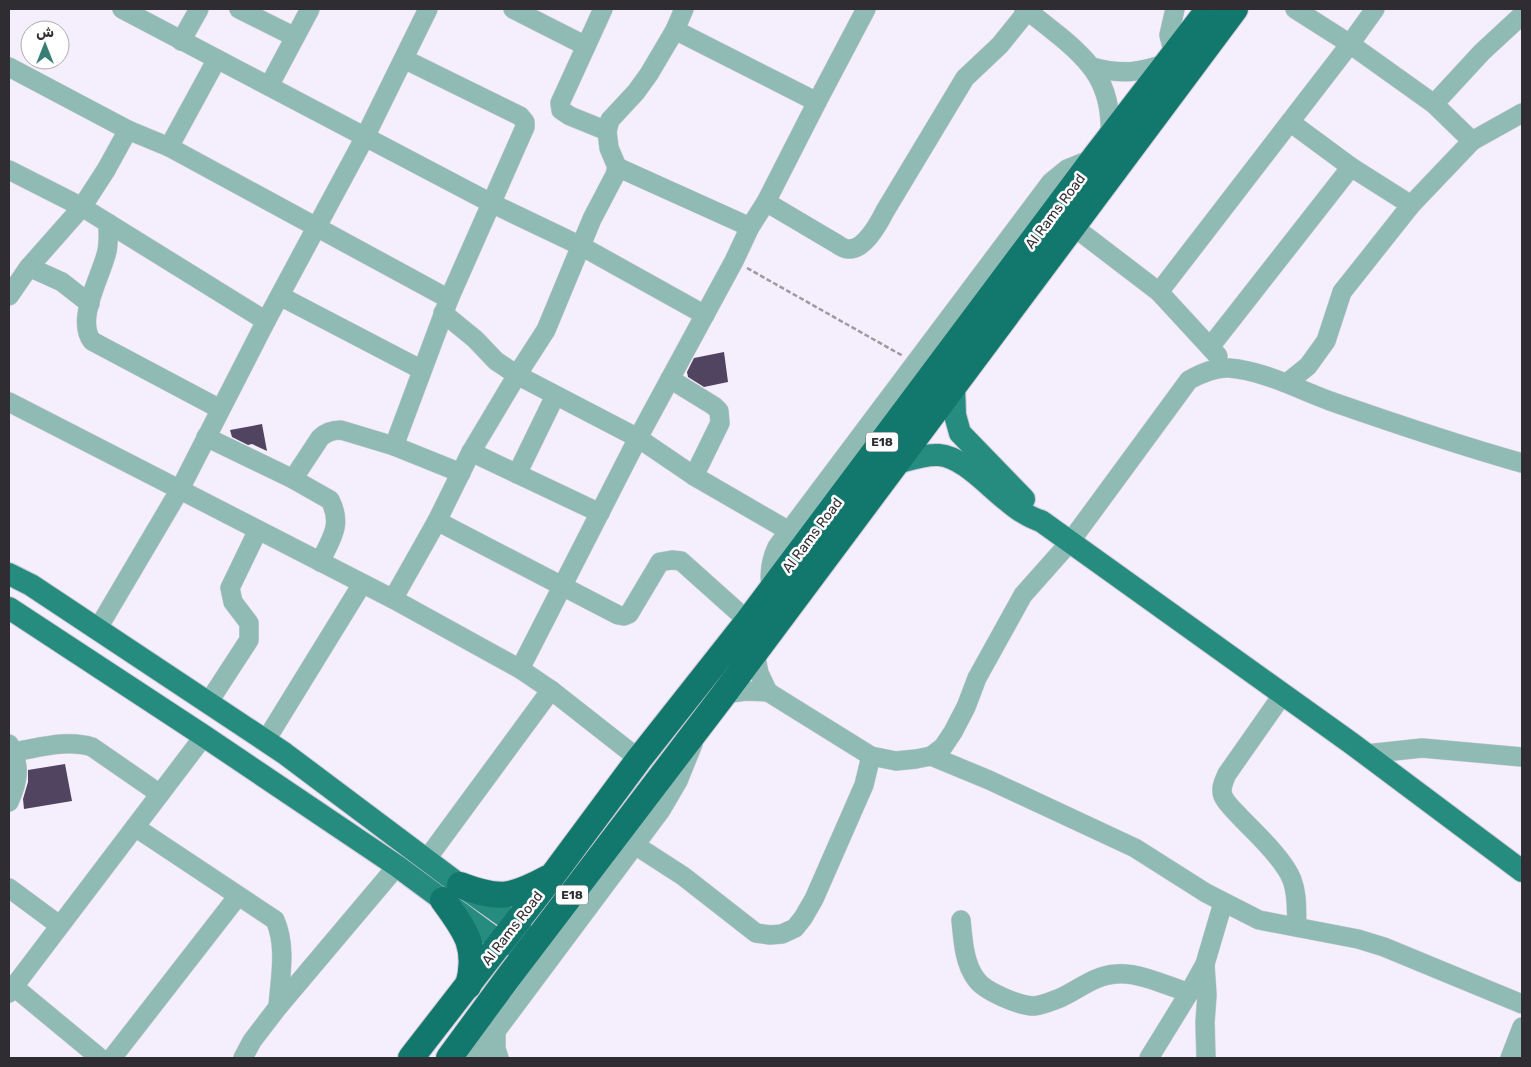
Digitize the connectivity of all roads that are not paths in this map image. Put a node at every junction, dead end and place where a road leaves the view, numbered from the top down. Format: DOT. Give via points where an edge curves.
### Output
graph roads {
  1 [pos="122,9"];
  2 [pos="199,9"];
  3 [pos="239,9"];
  4 [pos="310,9"];
  5 [pos="513,9"];
  6 [pos="603,9"];
  7 [pos="684,9"];
  8 [pos="866,9"];
  9 [pos="1027,9"];
  10 [pos="1175,9"];
  11 [pos="1229,9"];
  12 [pos="1294,9"];
  13 [pos="1375,9"];
  14 [pos="426,10"];
  15 [pos="1522,15"];
  16 [pos="675,30"];
  17 [pos="295,37"];
  18 [pos="181,41"];
  19 [pos="1350,44"];
  20 [pos="586,46"];
  21 [pos="216,59"];
  22 [pos="404,59"];
  23 [pos="1172,59"];
  24 [pos="9,67"];
  25 [pos="1092,67"];
  26 [pos="269,86"];
  27 [pos="816,102"];
  28 [pos="1434,104"];
  29 [pos="1521,115"];
  30 [pos="1290,122"];
  31 [pos="128,130"];
  32 [pos="607,131"];
  33 [pos="365,137"];
  34 [pos="1472,141"];
  35 [pos="169,147"];
  36 [pos="1103,148"];
  37 [pos="617,167"];
  38 [pos="1351,167"];
  39 [pos="9,170"];
  40 [pos="766,202"];
  41 [pos="491,203"];
  42 [pos="1411,205"];
  43 [pos="82,207"];
  44 [pos="108,223"];
  45 [pos="750,227"];
  46 [pos="1074,227"];
  47 [pos="317,228"];
  48 [pos="581,246"];
  49 [pos="29,268"];
  50 [pos="1160,292"];
  51 [pos="9,296"];
  52 [pos="280,296"];
  53 [pos="90,304"];
  54 [pos="446,306"];
  55 [pos="706,315"];
  56 [pos="266,321"];
  57 [pos="1210,347"];
  58 [pos="1227,368"];
  59 [pos="422,370"];
  60 [pos="517,375"];
  61 [pos="670,379"];
  62 [pos="1286,382"];
  63 [pos="954,386"];
  64 [pos="555,396"];
  65 [pos="9,402"];
  66 [pos="220,409"];
  67 [pos="206,436"];
  68 [pos="638,438"];
  69 [pos="394,446"];
  70 [pos="471,452"];
  71 [pos="897,463"];
  72 [pos="1522,463"];
  73 [pos="461,473"];
  74 [pos="517,474"];
  75 [pos="694,476"];
  76 [pos="293,479"];
  77 [pos="179,490"];
  78 [pos="600,513"];
  79 [pos="437,521"];
  80 [pos="1041,521"];
  81 [pos="258,530"];
  82 [pos="789,531"];
  83 [pos="1070,542"];
  84 [pos="320,562"];
  85 [pos="9,574"];
  86 [pos="362,584"];
  87 [pos="562,588"];
  88 [pos="772,590"];
  89 [pos="393,599"];
  90 [pos="9,608"];
  91 [pos="748,621"];
  92 [pos="97,630"];
  93 [pos="755,652"];
  94 [pos="520,669"];
  95 [pos="551,690"];
  96 [pos="768,692"];
  97 [pos="724,694"];
  98 [pos="1283,694"];
  99 [pos="208,703"];
  100 [pos="695,732"];
  101 [pos="204,736"];
  102 [pos="266,740"];
  103 [pos="11,748"];
  104 [pos="284,753"];
  105 [pos="1366,754"];
  106 [pos="871,756"];
  107 [pos="931,756"];
  108 [pos="1522,757"];
  109 [pos="639,759"];
  110 [pos="160,794"];
  111 [pos="9,802"];
  112 [pos="135,827"];
  113 [pos="635,845"];
  114 [pos="426,860"];
  115 [pos="397,866"];
  116 [pos="1522,871"];
  117 [pos="553,875"];
  118 [pos="9,888"];
  119 [pos="452,892"];
  120 [pos="238,896"];
  121 [pos="1223,903"];
  122 [pos="961,920"];
  123 [pos="59,925"];
  124 [pos="1296,927"];
  125 [pos="522,940"];
  126 [pos="1205,964"];
  127 [pos="468,986"];
  128 [pos="11,990"];
  129 [pos="1189,994"];
  130 [pos="1522,1004"];
  131 [pos="278,1007"];
  132 [pos="1522,1027"];
  133 [pos="496,1031"];
  134 [pos="90,1055"];
  135 [pos="112,1058"];
  136 [pos="243,1058"];
  137 [pos="411,1058"];
  138 [pos="449,1058"];
  139 [pos="476,1058"];
  140 [pos="499,1058"];
  141 [pos="1149,1058"];
  142 [pos="1206,1058"];
  143 [pos="1510,1058"];
  1 -- 18 [label="street"];
  2 -- 18 [label="street"];
  3 -- 17 [label="street"];
  4 -- 17 [label="street"];
  5 -- 20 [label="street"];
  6 -- 20 [label="street"];
  7 -- 16 [label="street"];
  8 -- 27 [label="street"];
  9 -- 25 [label="street"];
  9 -- 40 [label="street" via="1000,45 965,78 878,225 858,247 848,249 837,244"];
  10 -- 23 [label="street" via="1170,35"];
  11 -- 23 [label="highway, Al Rams Road / E18"];
  11 -- 46 [label="highway, Al Rams Road / E18"];
  12 -- 19 [label="street"];
  13 -- 19 [label="street"];
  14 -- 22 [label="street"];
  15 -- 28 [label="street"];
  16 -- 27 [label="street"];
  16 -- 32 [label="street" via="636,92 610,120"];
  17 -- 26 [label="street"];
  18 -- 21 [label="street"];
  19 -- 28 [label="street"];
  19 -- 30 [label="street"];
  20 -- 32 [label="street" via="560,103 561,110"];
  21 -- 26 [label="street"];
  21 -- 35 [label="street"];
  22 -- 33 [label="street"];
  22 -- 41 [label="street" via="520,116 525,122 522,136"];
  23 -- 25 [label="street" via="1151,69 1131,73"];
  23 -- 36 [label="highway, Al Rams Road / E18"];
  24 -- 31 [label="street"];
  25 -- 36 [label="street" via="1102,83 1111,119"];
  26 -- 33 [label="street"];
  27 -- 40 [label="street"];
  28 -- 34 [label="street"];
  29 -- 34 [label="street"];
  30 -- 38 [label="street"];
  30 -- 50 [label="street"];
  31 -- 35 [label="street"];
  31 -- 43 [label="street"];
  32 -- 37 [label="street" via="609,148"];
  33 -- 41 [label="street"];
  33 -- 47 [label="street"];
  34 -- 42 [label="street"];
  35 -- 47 [label="street"];
  36 -- 82 [label="street" via="1050,182"];
  36 -- 88 [label="highway, Al Rams Road / E18"];
  37 -- 45 [label="street"];
  37 -- 48 [label="street"];
  38 -- 42 [label="street"];
  38 -- 57 [label="street"];
  39 -- 43 [label="street"];
  40 -- 45 [label="street"];
  41 -- 48 [label="street"];
  41 -- 54 [label="street"];
  42 -- 62 [label="street" via="1342,292 1326,341 1308,366"];
  43 -- 44 [label="street"];
  43 -- 49 [label="street"];
  44 -- 53 [label="street" via="107,250"];
  44 -- 56 [label="street"];
  45 -- 55 [label="street"];
  46 -- 50 [label="street"];
  46 -- 63 [label="highway, Al Rams Road / E18"];
  47 -- 52 [label="street"];
  47 -- 54 [label="street"];
  48 -- 55 [label="street"];
  48 -- 60 [label="street" via="546,330"];
  49 -- 51 [label="street"];
  49 -- 53 [label="street" via="62,282"];
  50 -- 57 [label="street"];
  52 -- 56 [label="street"];
  52 -- 59 [label="street"];
  53 -- 66 [label="street" via="86,322 92,341"];
  54 -- 59 [label="street"];
  54 -- 60 [label="street" via="496,361"];
  55 -- 61 [label="street"];
  56 -- 66 [label="street"];
  57 -- 58 [label="street"];
  58 -- 62 [label="street"];
  58 -- 83 [label="street" via="1207,371 1189,380"];
  59 -- 69 [label="street"];
  60 -- 64 [label="street"];
  60 -- 70 [label="street"];
  61 -- 68 [label="street"];
  61 -- 75 [label="street" via="719,410 720,423"];
  62 -- 72 [label="street" via="1328,400"];
  63 -- 71 [label="highway, Al Rams Road / E18"];
  63 -- 80 [label="main road" via="955,415 960,433 1030,505"];
  64 -- 68 [label="street"];
  64 -- 74 [label="street"];
  65 -- 77 [label="street"];
  66 -- 67 [label="street"];
  67 -- 76 [label="street"];
  67 -- 77 [label="street"];
  68 -- 75 [label="street"];
  68 -- 78 [label="street"];
  69 -- 73 [label="street"];
  69 -- 76 [label="street" via="333,430 320,438"];
  70 -- 73 [label="street"];
  70 -- 74 [label="street"];
  71 -- 80 [label="main road" via="928,455 954,459 1023,514"];
  71 -- 93 [label="highway, Al Rams Road / E18"];
  73 -- 79 [label="street"];
  74 -- 78 [label="street"];
  75 -- 82 [label="street"];
  76 -- 84 [label="street" via="330,500 334,507 336,525"];
  77 -- 81 [label="street"];
  77 -- 92 [label="street"];
  78 -- 87 [label="street"];
  79 -- 87 [label="street"];
  79 -- 89 [label="street"];
  80 -- 83 [label="main road"];
  81 -- 84 [label="street"];
  81 -- 99 [label="street" via="230,588 233,602 249,623 249,640"];
  82 -- 88 [label="street" via="772,558"];
  83 -- 98 [label="main road"];
  83 -- 107 [label="street" via="1023,595 977,678 953,732 943,747"];
  84 -- 86 [label="street"];
  85 -- 92 [label="main road"];
  86 -- 89 [label="street"];
  86 -- 102 [label="street"];
  87 -- 91 [label="street" via="624,616 629,614 660,562 672,560 680,562"];
  87 -- 94 [label="street"];
  88 -- 91 [label="highway, Al Rams Road / E18"];
  89 -- 94 [label="street"];
  90 -- 101 [label="main road"];
  91 -- 109 [label="highway, Al Rams Road / E18"];
  92 -- 99 [label="main road"];
  93 -- 96 [label="street" via="759,673"];
  93 -- 97 [label="highway, Al Rams Road / E18"];
  94 -- 95 [label="street"];
  95 -- 109 [label="street"];
  95 -- 114 [label="street"];
  96 -- 97 [label="street"];
  96 -- 106 [label="street"];
  97 -- 100 [label="highway, Al Rams Road / E18"];
  98 -- 105 [label="main road"];
  98 -- 124 [label="street" via="1222,785 1223,796 1230,806 1257,834 1292,880"];
  99 -- 102 [label="main road"];
  100 -- 113 [label="street" via="678,781"];
  100 -- 125 [label="highway, Al Rams Road / E18"];
  101 -- 104 [label="main road" via="219,738 263,769 278,764"];
  101 -- 110 [label="street"];
  101 -- 115 [label="main road"];
  102 -- 104 [label="main road"];
  103 -- 110 [label="street" via="84,744"];
  103 -- 111 [label="street" via="18,773"];
  104 -- 114 [label="main road"];
  105 -- 108 [label="street" via="1422,748"];
  105 -- 116 [label="main road"];
  106 -- 107 [label="street" via="896,761"];
  106 -- 113 [label="street" via="864,785 814,899 795,928 782,934 756,933 683,876"];
  107 -- 121 [label="street" via="1135,848"];
  109 -- 117 [label="highway, Al Rams Road / E18"];
  110 -- 112 [label="street"];
  112 -- 120 [label="street"];
  112 -- 123 [label="street"];
  113 -- 133 [label="street"];
  114 -- 119 [label="main road"];
  115 -- 119 [label="main road"];
  115 -- 131 [label="street"];
  117 -- 119 [label="highway" via="521,892 508,895"];
  117 -- 125 [label="highway, Al Rams Road / E18"];
  118 -- 123 [label="street"];
  119 -- 125 [label="main road"];
  119 -- 127 [label="highway" via="470,943 472,964"];
  120 -- 131 [label="street" via="275,920 279,930 282,944"];
  120 -- 135 [label="street"];
  121 -- 124 [label="street" via="1259,920"];
  121 -- 126 [label="street"];
  122 -- 129 [label="street" via="967,960 976,979 982,986 1019,1003 1044,1004 1115,974 1135,975"];
  123 -- 128 [label="street"];
  124 -- 130 [label="street" via="1384,947"];
  125 -- 127 [label="highway, Al Rams Road / E18"];
  125 -- 138 [label="highway, Al Rams Road / E18"];
  126 -- 129 [label="street"];
  126 -- 142 [label="street"];
  127 -- 137 [label="highway, Al Rams Road / E18"];
  128 -- 134 [label="street"];
  129 -- 141 [label="street"];
  131 -- 136 [label="street"];
  132 -- 143 [label="street"];
  133 -- 139 [label="street"];
  133 -- 140 [label="street"];
}
